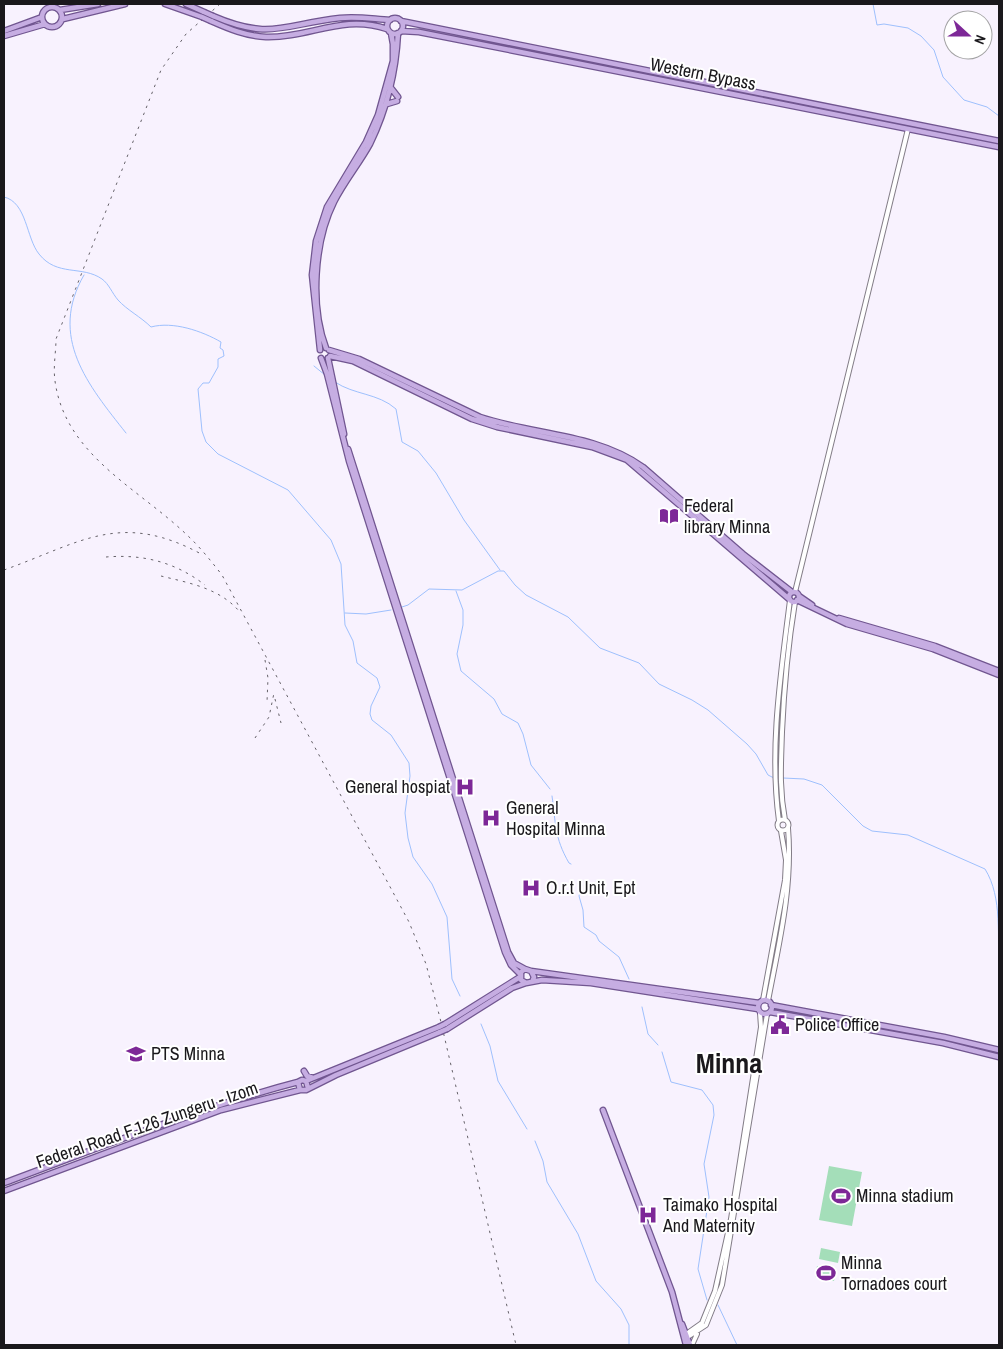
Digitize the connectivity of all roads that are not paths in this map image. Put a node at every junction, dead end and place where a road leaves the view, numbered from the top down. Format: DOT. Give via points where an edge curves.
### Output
graph roads {
  1 [pos="43,4"];
  2 [pos="98,4"];
  3 [pos="126,4"];
  4 [pos="164,4"];
  5 [pos="186,4"];
  6 [pos="51,5"];
  7 [pos="60,10"];
  8 [pos="44,11"];
  9 [pos="42,17"];
  10 [pos="212,18"];
  11 [pos="62,19"];
  12 [pos="390,20"];
  13 [pos="401,21"];
  14 [pos="45,24"];
  15 [pos="4,31"];
  16 [pos="389,31"];
  17 [pos="399,32"];
  18 [pos="4,36"];
  19 [pos="703,85"];
  20 [pos="390,88"];
  21 [pos="386,105"];
  22 [pos="908,129"];
  23 [pos="999,142"];
  24 [pos="999,147"];
  25 [pos="320,350"];
  26 [pos="328,353"];
  27 [pos="321,358"];
  28 [pos="330,378"];
  29 [pos="794,597"];
  30 [pos="999,671"];
  31 [pos="999,675"];
  32 [pos="777,784"];
  33 [pos="785,820"];
  34 [pos="780,821"];
  35 [pos="788,828"];
  36 [pos="781,831"];
  37 [pos="526,969"];
  38 [pos="531,970"];
  39 [pos="520,976"];
  40 [pos="532,982"];
  41 [pos="526,984"];
  42 [pos="766,1002"];
  43 [pos="759,1011"];
  44 [pos="768,1013"];
  45 [pos="446,1026"];
  46 [pos="439,1030"];
  47 [pos="999,1050"];
  48 [pos="999,1056"];
  49 [pos="304,1071"];
  50 [pos="314,1078"];
  51 [pos="306,1080"];
  52 [pos="298,1082"];
  53 [pos="308,1088"];
  54 [pos="300,1090"];
  55 [pos="603,1110"];
  56 [pos="12,1180"];
  57 [pos="4,1184"];
  58 [pos="15,1187"];
  59 [pos="4,1191"];
  60 [pos="698,1332"];
  61 [pos="686,1338"];
  62 [pos="691,1345"];
  1 -- 8 [label="main road"];
  2 -- 7 [label="main road"];
  3 -- 11 [label="main road"];
  4 -- 10 [label="main road, bridge"];
  5 -- 10 [label="main road, bridge"];
  6 -- 7 [label="main road"];
  6 -- 8 [label="main road"];
  7 -- 11 [label="main road"];
  8 -- 9 [label="main road"];
  9 -- 14 [label="main road"];
  9 -- 15 [label="main road"];
  10 -- 12 [label="main road" via="267,31 340,18"];
  10 -- 16 [label="main road" via="244,34 268,37 348,23 368,24"];
  11 -- 14 [label="main road" via="56,27"];
  12 -- 13 [label="main road, Western Bypass" via="396,18"];
  12 -- 16 [label="main road"];
  13 -- 17 [label="main road"];
  13 -- 19 [label="main road, Western Bypass"];
  14 -- 18 [label="main road"];
  16 -- 17 [label="main road, Western Bypass"];
  16 -- 25 [label="main road" via="393,44 392,61 378,115 331,200 316,242 312,275"];
  17 -- 19 [label="main road, Western Bypass" via="419,32"];
  17 -- 20 [label="main road"];
  19 -- 22 [label="main road, Western Bypass"];
  19 -- 23 [label="main road, Western Bypass"];
  20 -- 21 [label="main road"];
  20 -- 21 [label="main road" via="397,99"];
  21 -- 26 [label="main road" via="370,144 334,203 322,234 316,288"];
  22 -- 24 [label="main road, Western Bypass"];
  22 -- 29 [label="street"];
  25 -- 26 [label="main road"];
  25 -- 27 [label="main road"];
  26 -- 27 [label="main road"];
  26 -- 28 [label="main road"];
  26 -- 29 [label="main road" via="360,359 500,424 576,439 626,455"];
  27 -- 28 [label="main road"];
  28 -- 37 [label="main road" via="347,444 508,952 514,963"];
  28 -- 39 [label="main road" via="348,461 439,750 505,952"];
  29 -- 30 [label="main road" via="836,617 935,646"];
  29 -- 31 [label="main road" via="847,624 933,649"];
  29 -- 32 [label="street" via="779,686"];
  32 -- 33 [label="street"];
  32 -- 34 [label="street"];
  33 -- 34 [label="street"];
  33 -- 35 [label="street"];
  34 -- 36 [label="street" via="777,826"];
  35 -- 36 [label="street"];
  35 -- 42 [label="street" via="788,886"];
  36 -- 42 [label="street" via="786,860 784,887"];
  37 -- 38 [label="main road"];
  37 -- 39 [label="main road"];
  38 -- 40 [label="main road"];
  38 -- 42 [label="main road"];
  39 -- 41 [label="main road"];
  39 -- 45 [label="main road"];
  40 -- 41 [label="main road"];
  40 -- 43 [label="main road" via="564,980 591,983"];
  41 -- 45 [label="main road" via="512,988"];
  42 -- 43 [label="main road"];
  42 -- 44 [label="main road"];
  42 -- 47 [label="main road"];
  43 -- 44 [label="main road"];
  43 -- 61 [label="street" via="761,1027 731,1219 715,1291 702,1323"];
  44 -- 48 [label="main road" via="943,1043"];
  44 -- 60 [label="street" via="725,1270 715,1306 706,1326"];
  45 -- 46 [label="main road, bridge"];
  46 -- 50 [label="main road"];
  46 -- 53 [label="main road"];
  49 -- 50 [label="main road"];
  50 -- 51 [label="main road"];
  51 -- 52 [label="main road"];
  51 -- 53 [label="main road"];
  52 -- 54 [label="main road"];
  52 -- 56 [label="main road, Federal Road F.126 Zungeru - Izom" via="159,1125"];
  53 -- 54 [label="main road"];
  54 -- 58 [label="main road, Federal Road F.126 Zungeru - Izom" via="220,1110"];
  55 -- 61 [label="main road"];
  56 -- 57 [label="main road, Federal Road F.126 Zungeru - Izom"];
  56 -- 58 [label="main road"];
  58 -- 59 [label="main road, Federal Road F.126 Zungeru - Izom"];
  60 -- 61 [label="street"];
  60 -- 62 [label="street"];
  61 -- 62 [label="main road"];
}
